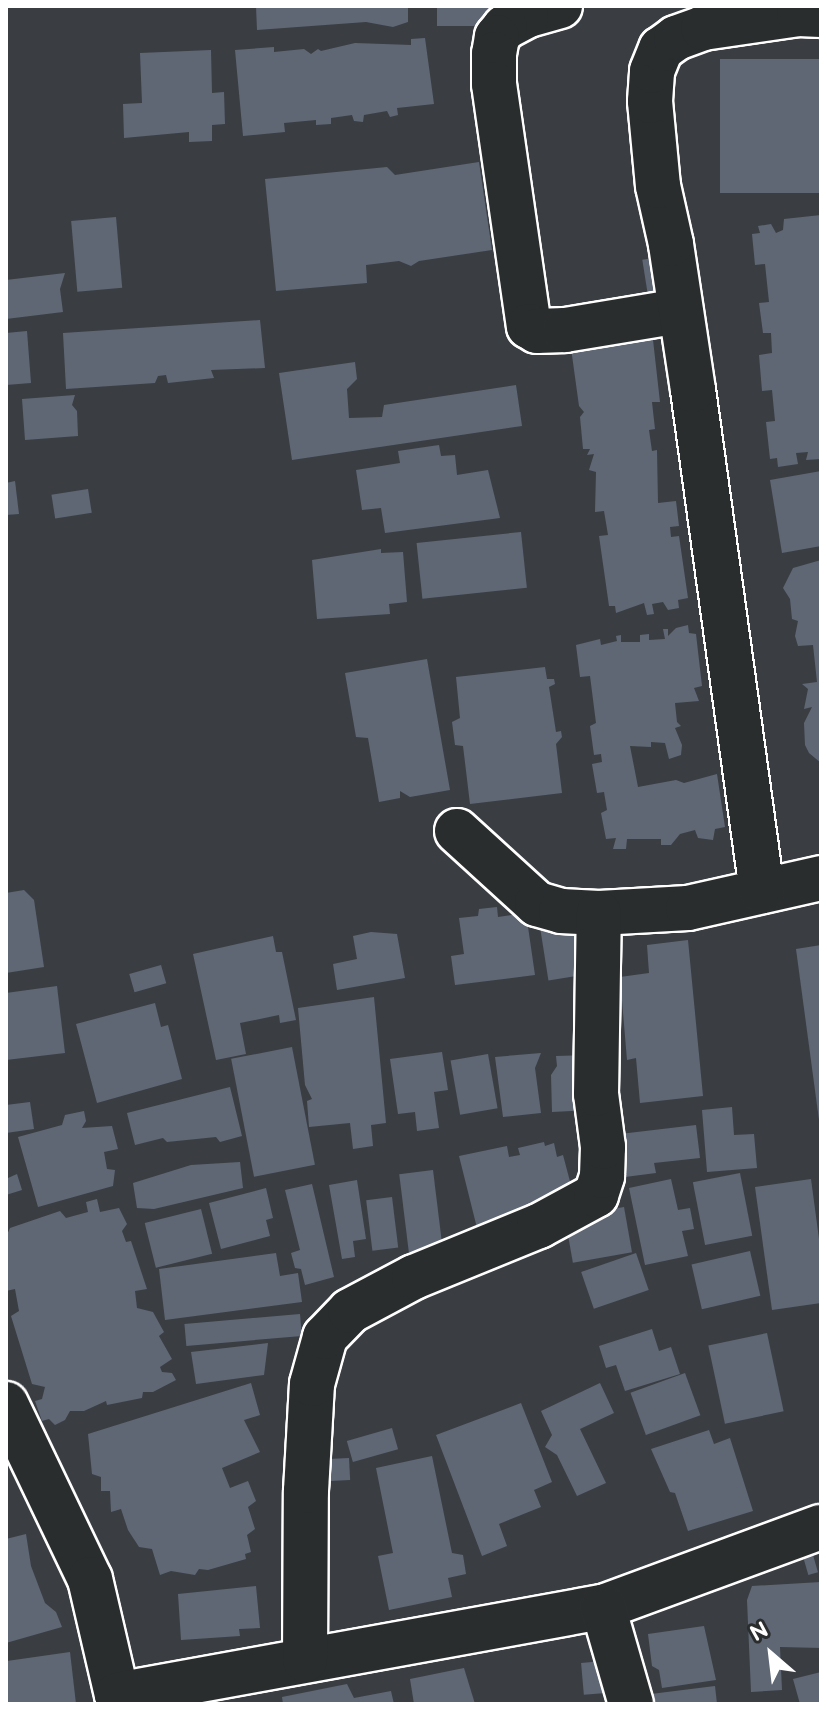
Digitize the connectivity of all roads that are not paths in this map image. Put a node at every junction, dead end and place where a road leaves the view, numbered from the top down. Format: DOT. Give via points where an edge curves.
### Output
graph roads {
  1 [pos="560,6"];
  2 [pos="806,12"];
  3 [pos="680,311"];
  4 [pos="457,831"];
  5 [pos="821,878"];
  6 [pos="762,891"];
  7 [pos="599,913"];
  8 [pos="6,1404"];
  9 [pos="821,1527"];
  10 [pos="603,1607"];
  11 [pos="305,1660"];
  12 [pos="117,1700"];
  13 [pos="631,1704"];
  1 -- 3 [label="street" via="505,27 494,54 529,326 537,331 565,330"];
  2 -- 3 [label="street" via="703,28 661,49 652,71 650,101 658,186"];
  3 -- 6 [label="street"];
  4 -- 7 [label="street" via="537,904"];
  5 -- 6 [label="street"];
  6 -- 7 [label="street" via="688,908"];
  7 -- 11 [label="street" via="596,1094 603,1147 596,1195 539,1226 414,1277 350,1311 325,1337 312,1384"];
  8 -- 12 [label="street" via="90,1579"];
  9 -- 10 [label="street"];
  10 -- 11 [label="street"];
  10 -- 13 [label="street"];
  11 -- 12 [label="street"];
}
